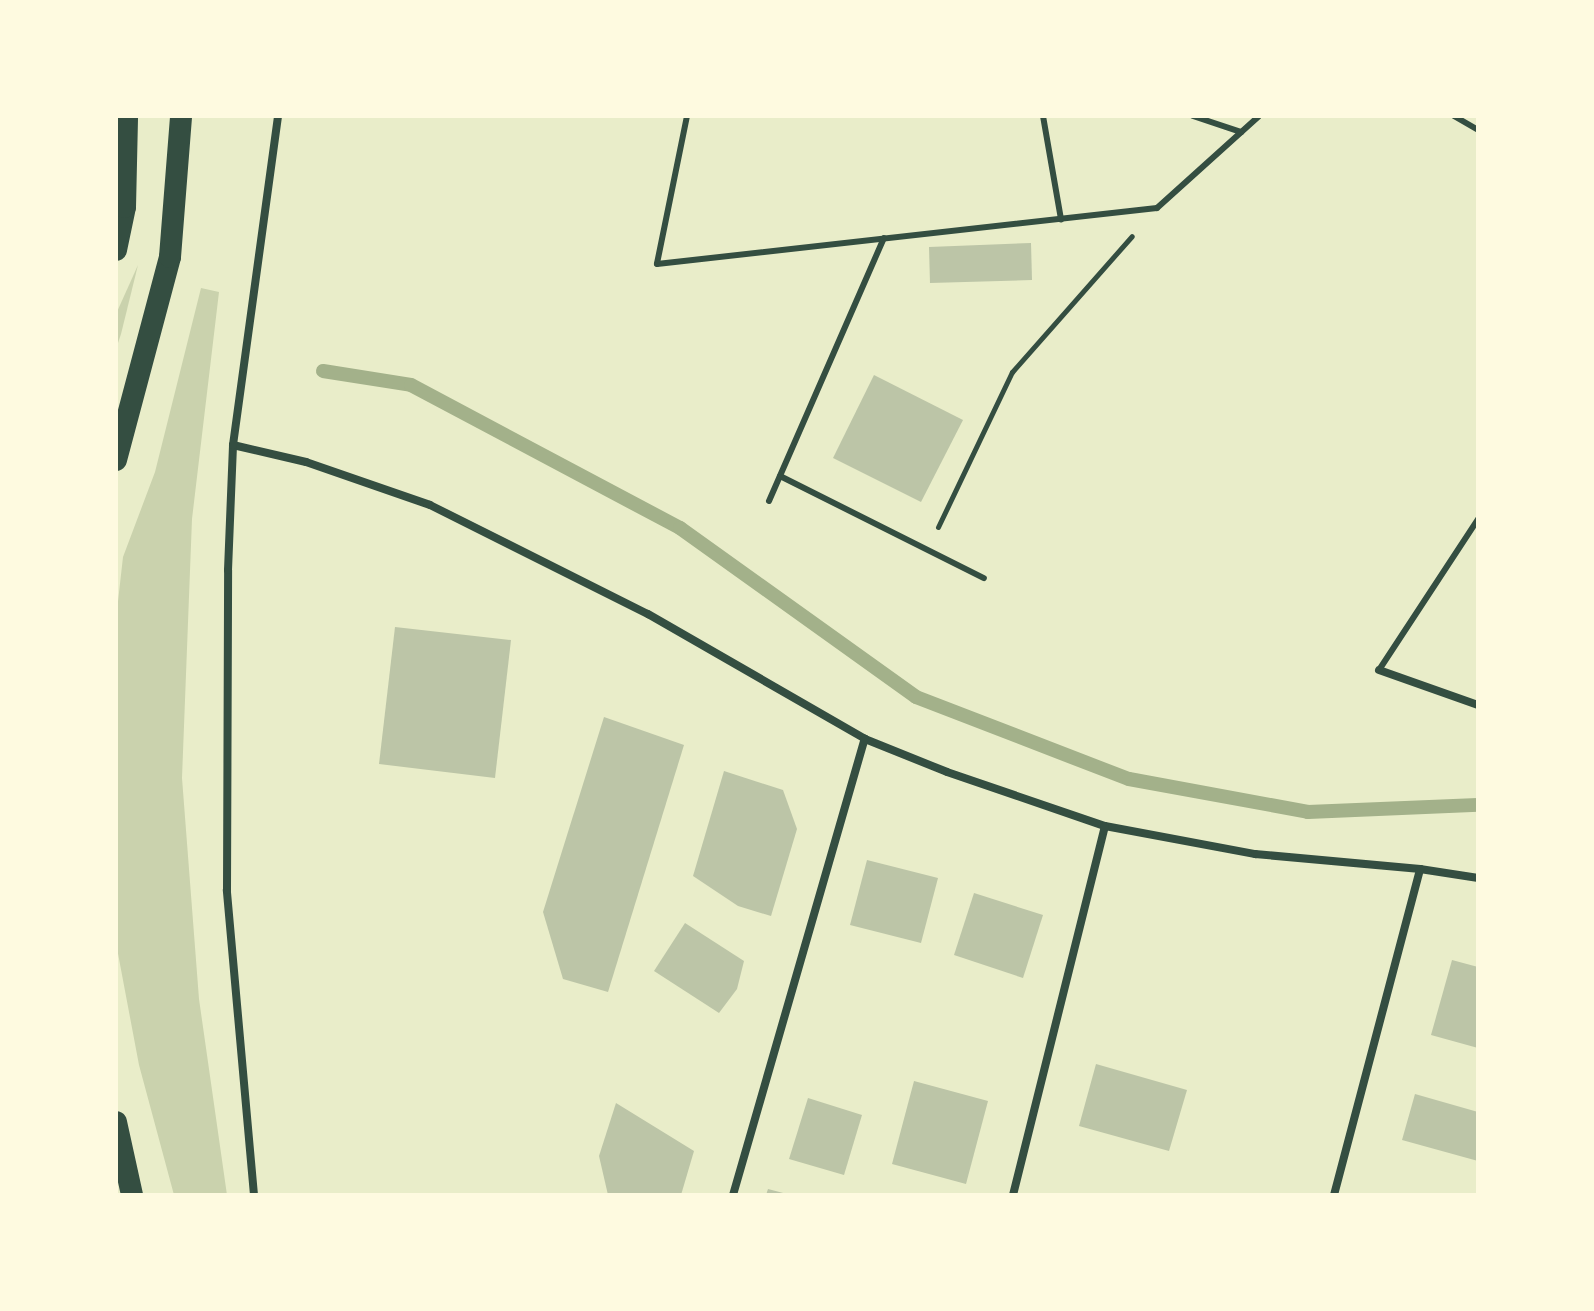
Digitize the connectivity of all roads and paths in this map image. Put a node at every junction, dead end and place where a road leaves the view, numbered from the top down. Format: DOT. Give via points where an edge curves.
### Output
graph roads {
  1 [pos="127,116"];
  2 [pos="181,116"];
  3 [pos="278,116"];
  4 [pos="687,116"];
  5 [pos="1043,116"];
  6 [pos="1193,116"];
  7 [pos="1259,116"];
  8 [pos="1454,116"];
  9 [pos="1478,130"];
  10 [pos="1241,132"];
  11 [pos="1157,208"];
  12 [pos="1061,219"];
  13 [pos="884,238"];
  14 [pos="116,250"];
  15 [pos="233,445"];
  16 [pos="116,460"];
  17 [pos="780,476"];
  18 [pos="769,501"];
  19 [pos="1478,519"];
  20 [pos="927,549"];
  21 [pos="984,578"];
  22 [pos="1379,670"];
  23 [pos="1478,705"];
  24 [pos="865,739"];
  25 [pos="1105,826"];
  26 [pos="1420,869"];
  27 [pos="1478,878"];
  28 [pos="116,1122"];
  29 [pos="132,1195"];
  30 [pos="254,1195"];
  31 [pos="733,1195"];
  32 [pos="1013,1195"];
  33 [pos="1334,1195"];
  1 -- 14 [label="highway" via="125,207"];
  2 -- 16 [label="highway" via="170,257"];
  3 -- 15 [label="street"];
  4 -- 13 [label="lane" via="657,264"];
  5 -- 12 [label="lane"];
  6 -- 10 [label="lane"];
  7 -- 10 [label="lane"];
  8 -- 9 [label="lane"];
  10 -- 11 [label="lane"];
  11 -- 12 [label="lane"];
  11 -- 20 [label="path" via="1012,372"];
  12 -- 13 [label="lane"];
  13 -- 17 [label="lane"];
  15 -- 24 [label="street" via="306,462 430,505 648,614"];
  15 -- 30 [label="street" via="227,890"];
  17 -- 18 [label="lane"];
  17 -- 20 [label="lane"];
  19 -- 22 [label="lane"];
  20 -- 21 [label="lane"];
  22 -- 23 [label="street"];
  24 -- 25 [label="street"];
  24 -- 31 [label="street"];
  25 -- 26 [label="street" via="1255,854"];
  25 -- 32 [label="street"];
  26 -- 27 [label="street"];
  26 -- 33 [label="street"];
  28 -- 29 [label="highway"];
}
